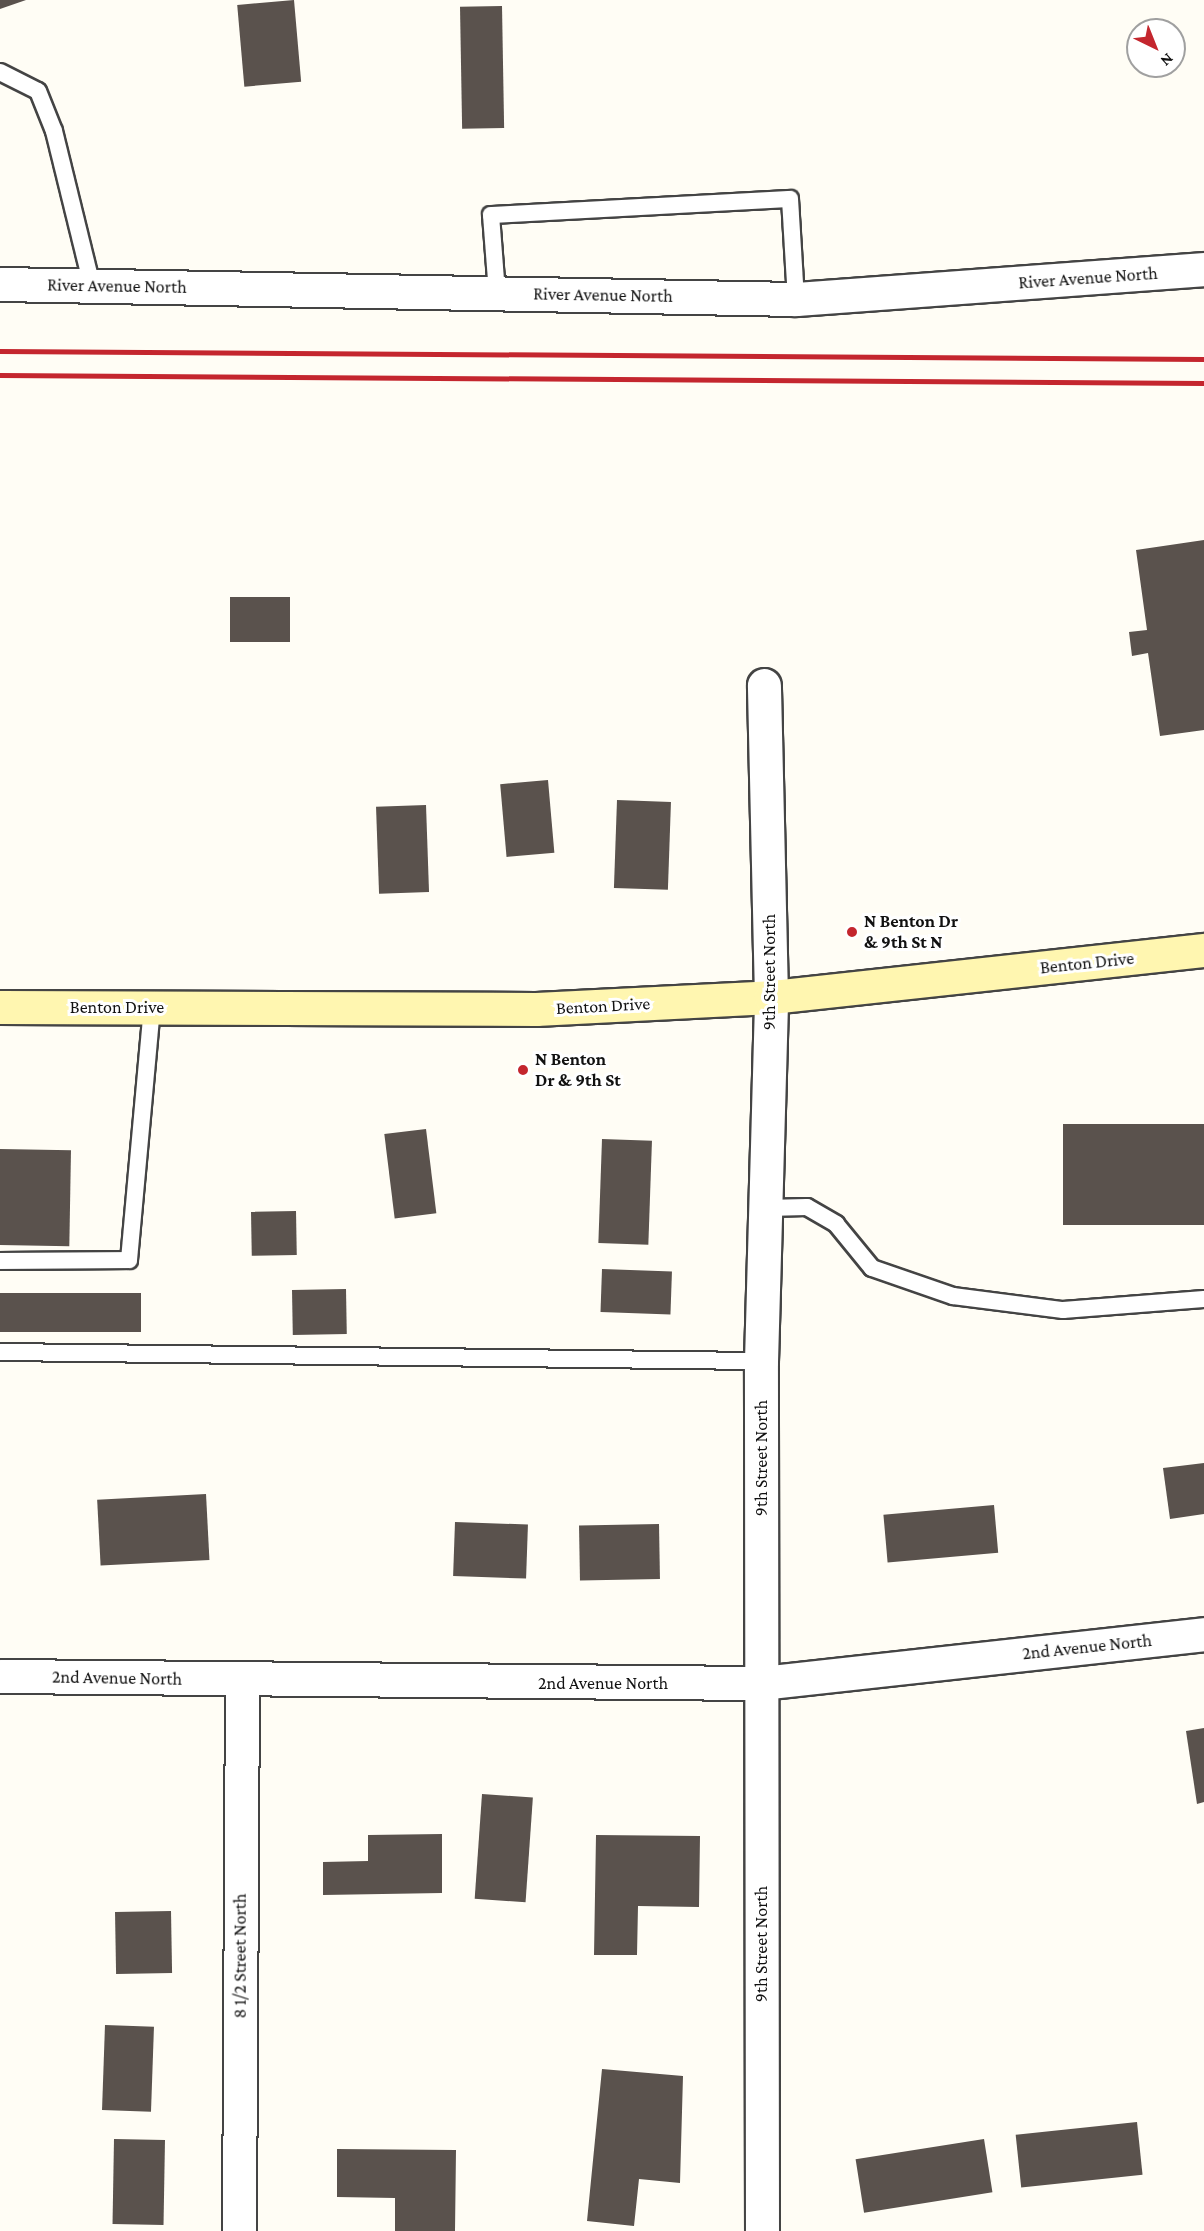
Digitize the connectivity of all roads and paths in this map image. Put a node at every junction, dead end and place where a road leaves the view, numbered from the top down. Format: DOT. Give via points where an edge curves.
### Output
graph roads {
  1 [pos="0,72"];
  2 [pos="1204,269"];
  3 [pos="0,284"];
  4 [pos="92,286"];
  5 [pos="497,294"];
  6 [pos="796,299"];
  7 [pos="765,685"];
  8 [pos="1204,950"];
  9 [pos="771,997"];
  10 [pos="0,1007"];
  11 [pos="152,1007"];
  12 [pos="766,1208"];
  13 [pos="0,1261"];
  14 [pos="1204,1299"];
  15 [pos="0,1352"];
  16 [pos="761,1360"];
  17 [pos="1204,1634"];
  18 [pos="0,1676"];
  19 [pos="242,1681"];
  20 [pos="761,1683"];
  21 [pos="239,2231"];
  22 [pos="762,2231"];
  1 -- 4 [label="lane" via="38,91 54,131"];
  2 -- 6 [label="street, River Avenue North"];
  3 -- 4 [label="street, River Avenue North"];
  4 -- 5 [label="street, River Avenue North"];
  5 -- 6 [label="street, River Avenue North"];
  5 -- 6 [label="lane" via="491,215 790,199"];
  7 -- 9 [label="street, 9th Street North"];
  8 -- 9 [label="main road, Benton Drive"];
  9 -- 11 [label="main road, Benton Drive" via="536,1009"];
  9 -- 12 [label="street, 9th Street North"];
  10 -- 11 [label="main road, Benton Drive"];
  11 -- 13 [label="lane" via="129,1260"];
  12 -- 14 [label="lane" via="807,1207 836,1224 872,1268 953,1296 1064,1310"];
  12 -- 16 [label="street, 9th Street North"];
  15 -- 16 [label="lane"];
  16 -- 20 [label="street, 9th Street North"];
  17 -- 20 [label="street, 2nd Avenue North"];
  18 -- 19 [label="street, 2nd Avenue North"];
  19 -- 20 [label="street, 2nd Avenue North"];
  19 -- 21 [label="street, 8 1/2 Street North"];
  20 -- 22 [label="street, 9th Street North"];
}
